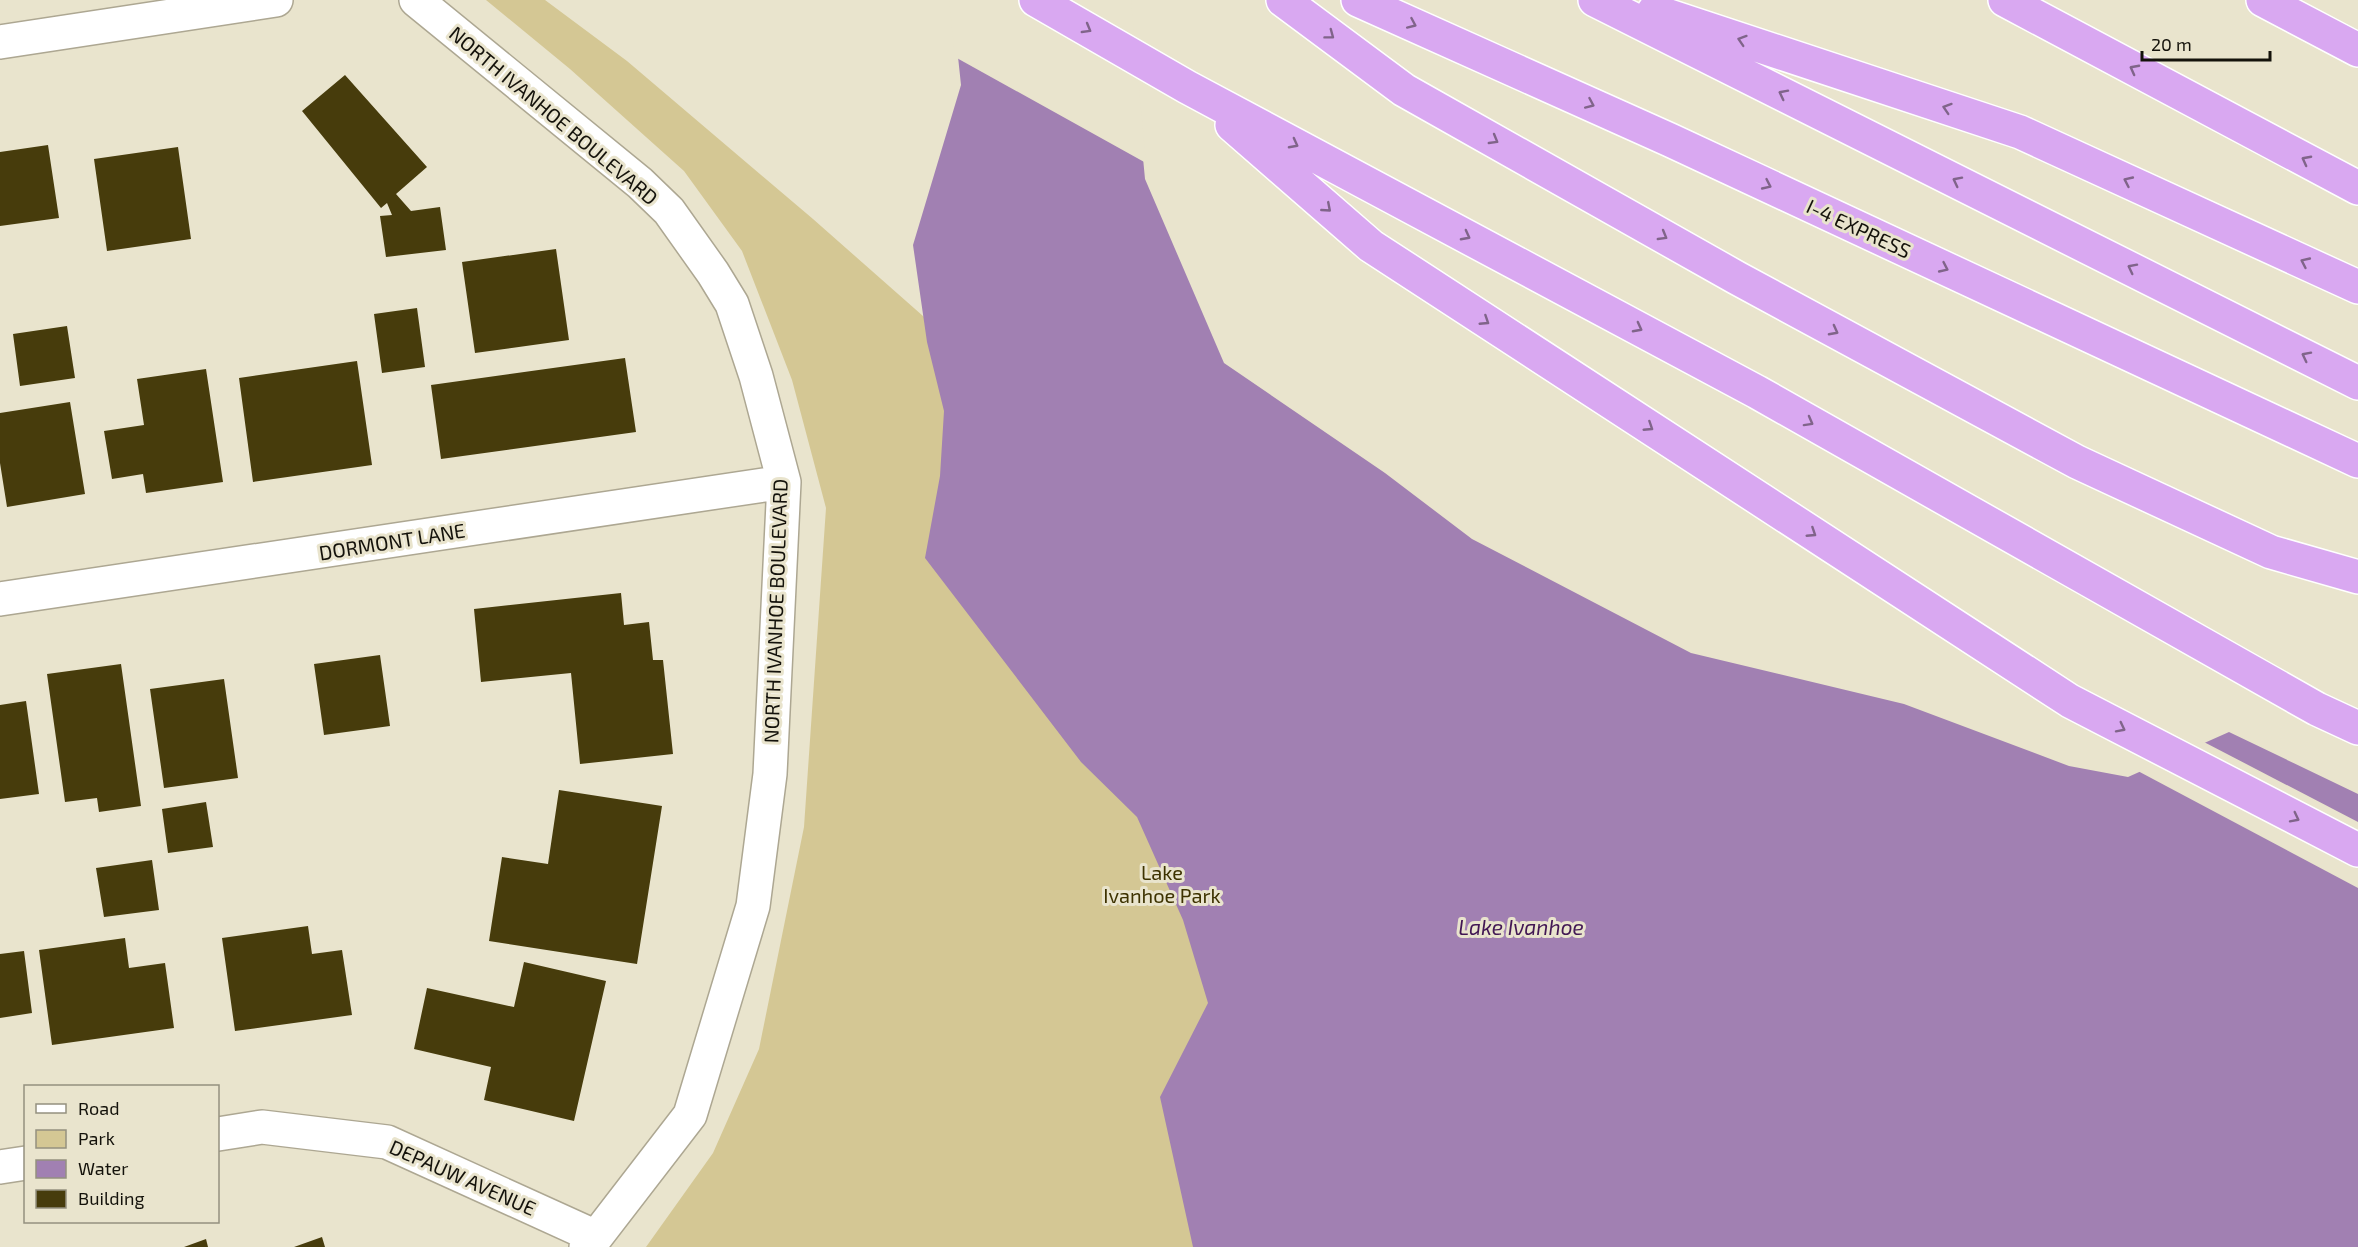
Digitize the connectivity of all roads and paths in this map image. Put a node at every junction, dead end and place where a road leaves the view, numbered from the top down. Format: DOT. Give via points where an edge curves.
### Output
graph roads {
  1 [pos="276,0"];
  2 [pos="416,0"];
  3 [pos="1036,0"];
  4 [pos="1283,0"];
  5 [pos="1358,0"];
  6 [pos="1595,0"];
  7 [pos="1621,0"];
  8 [pos="2005,0"];
  9 [pos="2263,0"];
  10 [pos="0,42"];
  11 [pos="2358,50"];
  12 [pos="1187,87"];
  13 [pos="2358,188"];
  14 [pos="2358,287"];
  15 [pos="2358,383"];
  16 [pos="2358,461"];
  17 [pos="784,482"];
  18 [pos="2358,578"];
  19 [pos="0,599"];
  20 [pos="2358,728"];
  21 [pos="2358,850"];
  22 [pos="219,1134"];
  23 [pos="24,1163"];
  24 [pos="0,1167"];
  25 [pos="591,1242"];
  1 -- 10 [label="street"];
  2 -- 17 [label="street, NORTH IVANHOE BOULEVARD" via="669,211 732,304"];
  3 -- 12 [label="highway, one-way"];
  4 -- 18 [label="highway, one-way" via="1404,90 1737,278 2067,457 2271,552"];
  5 -- 16 [label="highway, I-4 EXPRESS, one-way" via="1670,140"];
  15 -- 6 [label="highway, one-way"];
  14 -- 7 [label="highway, one-way" via="2020,132"];
  13 -- 8 [label="highway, one-way"];
  9 -- 11 [label="highway"];
  12 -- 20 [label="highway, one-way" via="1757,392 2317,709"];
  12 -- 21 [label="highway, one-way" via="1371,246 2070,701"];
  17 -- 19 [label="street, DORMONT LANE"];
  17 -- 25 [label="street, NORTH IVANHOE BOULEVARD" via="770,774 753,906 690,1115"];
  22 -- 25 [label="street, DEPAUW AVENUE" via="262,1127 387,1142"];
  23 -- 24 [label="street"];
}
